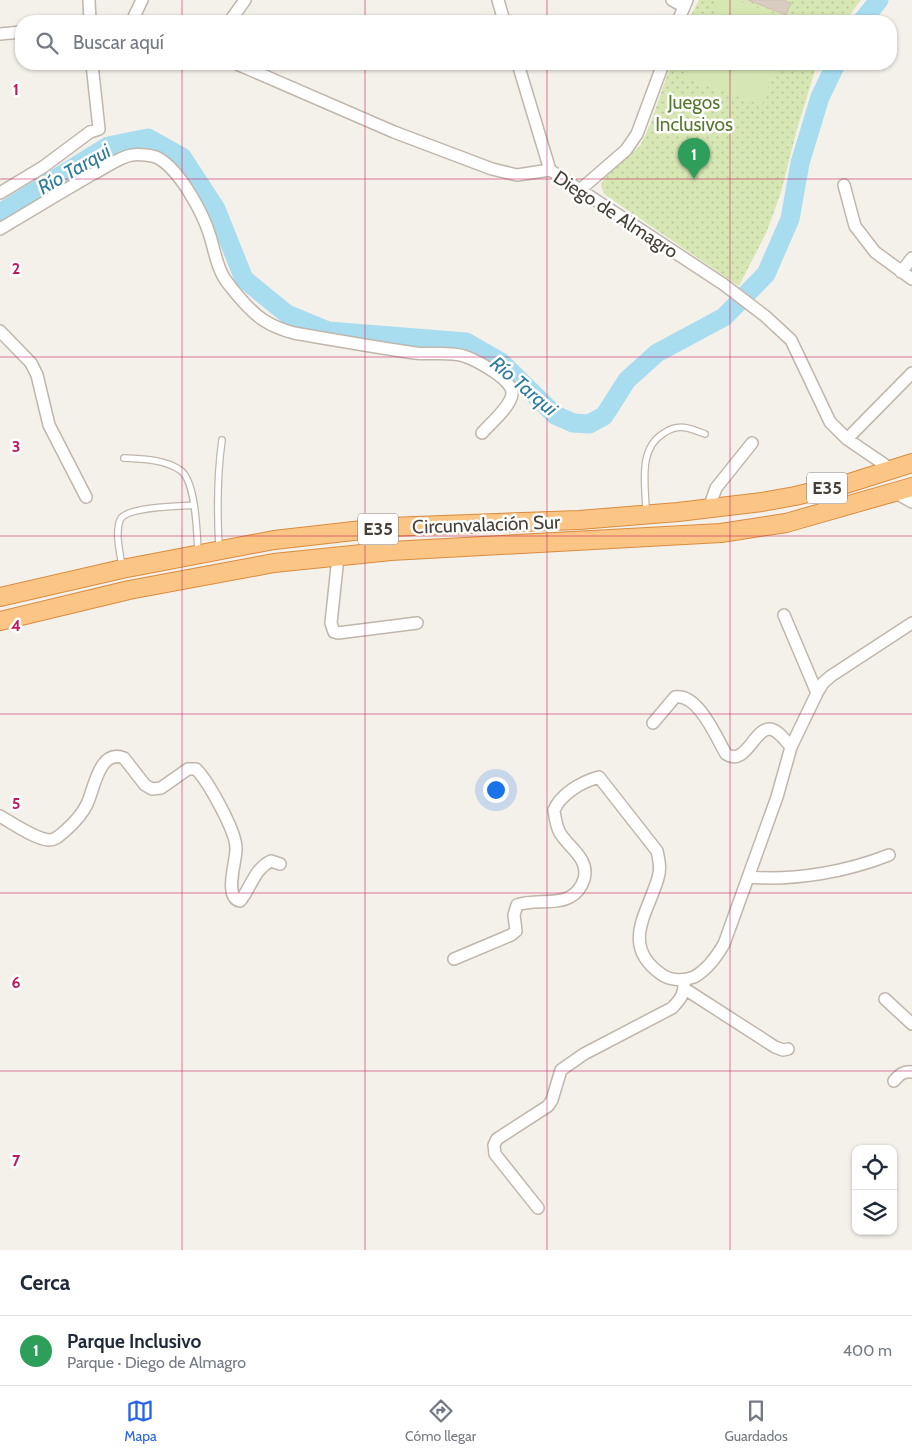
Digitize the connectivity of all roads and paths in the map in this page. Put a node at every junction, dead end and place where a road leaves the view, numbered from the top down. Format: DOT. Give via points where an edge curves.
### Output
graph roads {
  1 [pos="89,0"];
  2 [pos="142,0"];
  3 [pos="245,0"];
  4 [pos="498,0"];
  5 [pos="672,0"];
  6 [pos="685,3"];
  7 [pos="90,15"];
  8 [pos="135,15"];
  9 [pos="234,15"];
  10 [pos="502,15"];
  11 [pos="680,15"];
  12 [pos="15,33"];
  13 [pos="0,34"];
  14 [pos="93,70"];
  15 [pos="251,70"];
  16 [pos="520,70"];
  17 [pos="661,70"];
  18 [pos="550,170"];
  19 [pos="844,185"];
  20 [pos="581,189"];
  21 [pos="0,193"];
  22 [pos="0,230"];
  23 [pos="912,258"];
  24 [pos="901,272"];
  25 [pos="912,279"];
  26 [pos="0,331"];
  27 [pos="912,373"];
  28 [pos="482,433"];
  29 [pos="705,434"];
  30 [pos="847,439"];
  31 [pos="222,440"];
  32 [pos="752,443"];
  33 [pos="124,458"];
  34 [pos="912,462"];
  35 [pos="891,469"];
  36 [pos="912,487"];
  37 [pos="894,492"];
  38 [pos="86,497"];
  39 [pos="912,502"];
  40 [pos="194,506"];
  41 [pos="709,508"];
  42 [pos="646,515"];
  43 [pos="220,550"];
  44 [pos="198,554"];
  45 [pos="338,557"];
  46 [pos="122,568"];
  47 [pos="0,597"];
  48 [pos="784,615"];
  49 [pos="0,621"];
  50 [pos="416,623"];
  51 [pos="912,624"];
  52 [pos="817,693"];
  53 [pos="653,722"];
  54 [pos="791,747"];
  55 [pos="0,816"];
  56 [pos="889,855"];
  57 [pos="280,864"];
  58 [pos="748,877"];
  59 [pos="454,959"];
  60 [pos="684,985"];
  61 [pos="885,998"];
  62 [pos="912,1024"];
  63 [pos="788,1049"];
  64 [pos="912,1072"];
  65 [pos="894,1081"];
  66 [pos="538,1208"];
  1 -- 7 [label="street"];
  2 -- 8 [label="street"];
  3 -- 9 [label="street"];
  4 -- 10 [label="street"];
  5 -- 6 [label="street"];
  6 -- 11 [label="street"];
  12 -- 13 [label="street"];
  14 -- 21 [label="street" via="99,128"];
  15 -- 18 [label="street, Diego de Almagro" via="394,132 492,169 517,175"];
  16 -- 18 [label="street"];
  17 -- 20 [label="street" via="637,134 626,150"];
  18 -- 20 [label="street, Diego de Almagro"];
  19 -- 24 [label="street" via="855,226 875,252"];
  20 -- 30 [label="street, Diego de Almagro" via="723,284 791,340 830,422"];
  22 -- 28 [label="street" via="116,161 132,155 157,157 173,170 190,193 211,237 223,276 252,312 265,323 294,333 408,352 450,353 484,366 511,386 512,393 510,402"];
  23 -- 24 [label="street"];
  24 -- 25 [label="street"];
  26 -- 38 [label="street" via="31,363 49,425"];
  27 -- 30 [label="street"];
  29 -- 42 [label="lane" via="679,426 654,440 648,450 644,471"];
  30 -- 35 [label="street, Diego de Almagro"];
  31 -- 43 [label="lane" via="217,508"];
  32 -- 41 [label="street" via="716,488"];
  33 -- 40 [label="lane" via="163,462 182,471 193,492"];
  34 -- 35 [label="highway, Circunvalación Sur / E35"];
  35 -- 41 [label="highway, Circunvalación Sur / E35" via="795,496"];
  36 -- 37 [label="highway, Circunvalación Sur / E35"];
  37 -- 39 [label="street"];
  37 -- 45 [label="highway, Circunvalación Sur / E35" via="786,523 721,533 391,551"];
  40 -- 44 [label="lane"];
  40 -- 46 [label="lane" via="125,514 120,520 119,532"];
  41 -- 42 [label="highway, Circunvalación Sur / E35"];
  42 -- 43 [label="highway, Circunvalación Sur / E35" via="389,527 274,540"];
  43 -- 44 [label="highway, Circunvalación Sur / E35"];
  44 -- 46 [label="highway, Circunvalación Sur / E35"];
  45 -- 49 [label="highway, Circunvalación Sur / E35" via="274,563 129,590"];
  45 -- 50 [label="street" via="330,623 334,632"];
  46 -- 47 [label="highway, Circunvalación Sur / E35"];
  48 -- 52 [label="street"];
  51 -- 52 [label="street" via="831,676"];
  52 -- 54 [label="street"];
  53 -- 54 [label="street" via="675,697 680,696 701,711 729,756 744,753 767,729 776,731"];
  54 -- 58 [label="street"];
  55 -- 57 [label="street" via="42,839 53,840 77,819 87,804 95,778 113,757 124,758 145,785 152,789 161,788 188,769 196,769 225,815 234,838 234,898 240,902 265,864 271,861"];
  56 -- 58 [label="street" via="820,873 769,879"];
  58 -- 60 [label="street" via="716,958"];
  59 -- 60 [label="street" via="516,931 514,915 517,905 570,897 581,887 586,873 584,864 560,832 554,810 558,801 579,785 598,777 657,851 659,876 639,931 642,952 649,966"];
  60 -- 63 [label="street" via="775,1047"];
  60 -- 66 [label="street" via="680,1000 672,1008 584,1054 561,1070 548,1106 497,1139 495,1154"];
  61 -- 62 [label="street"];
  64 -- 65 [label="street" via="900,1074"];
}
